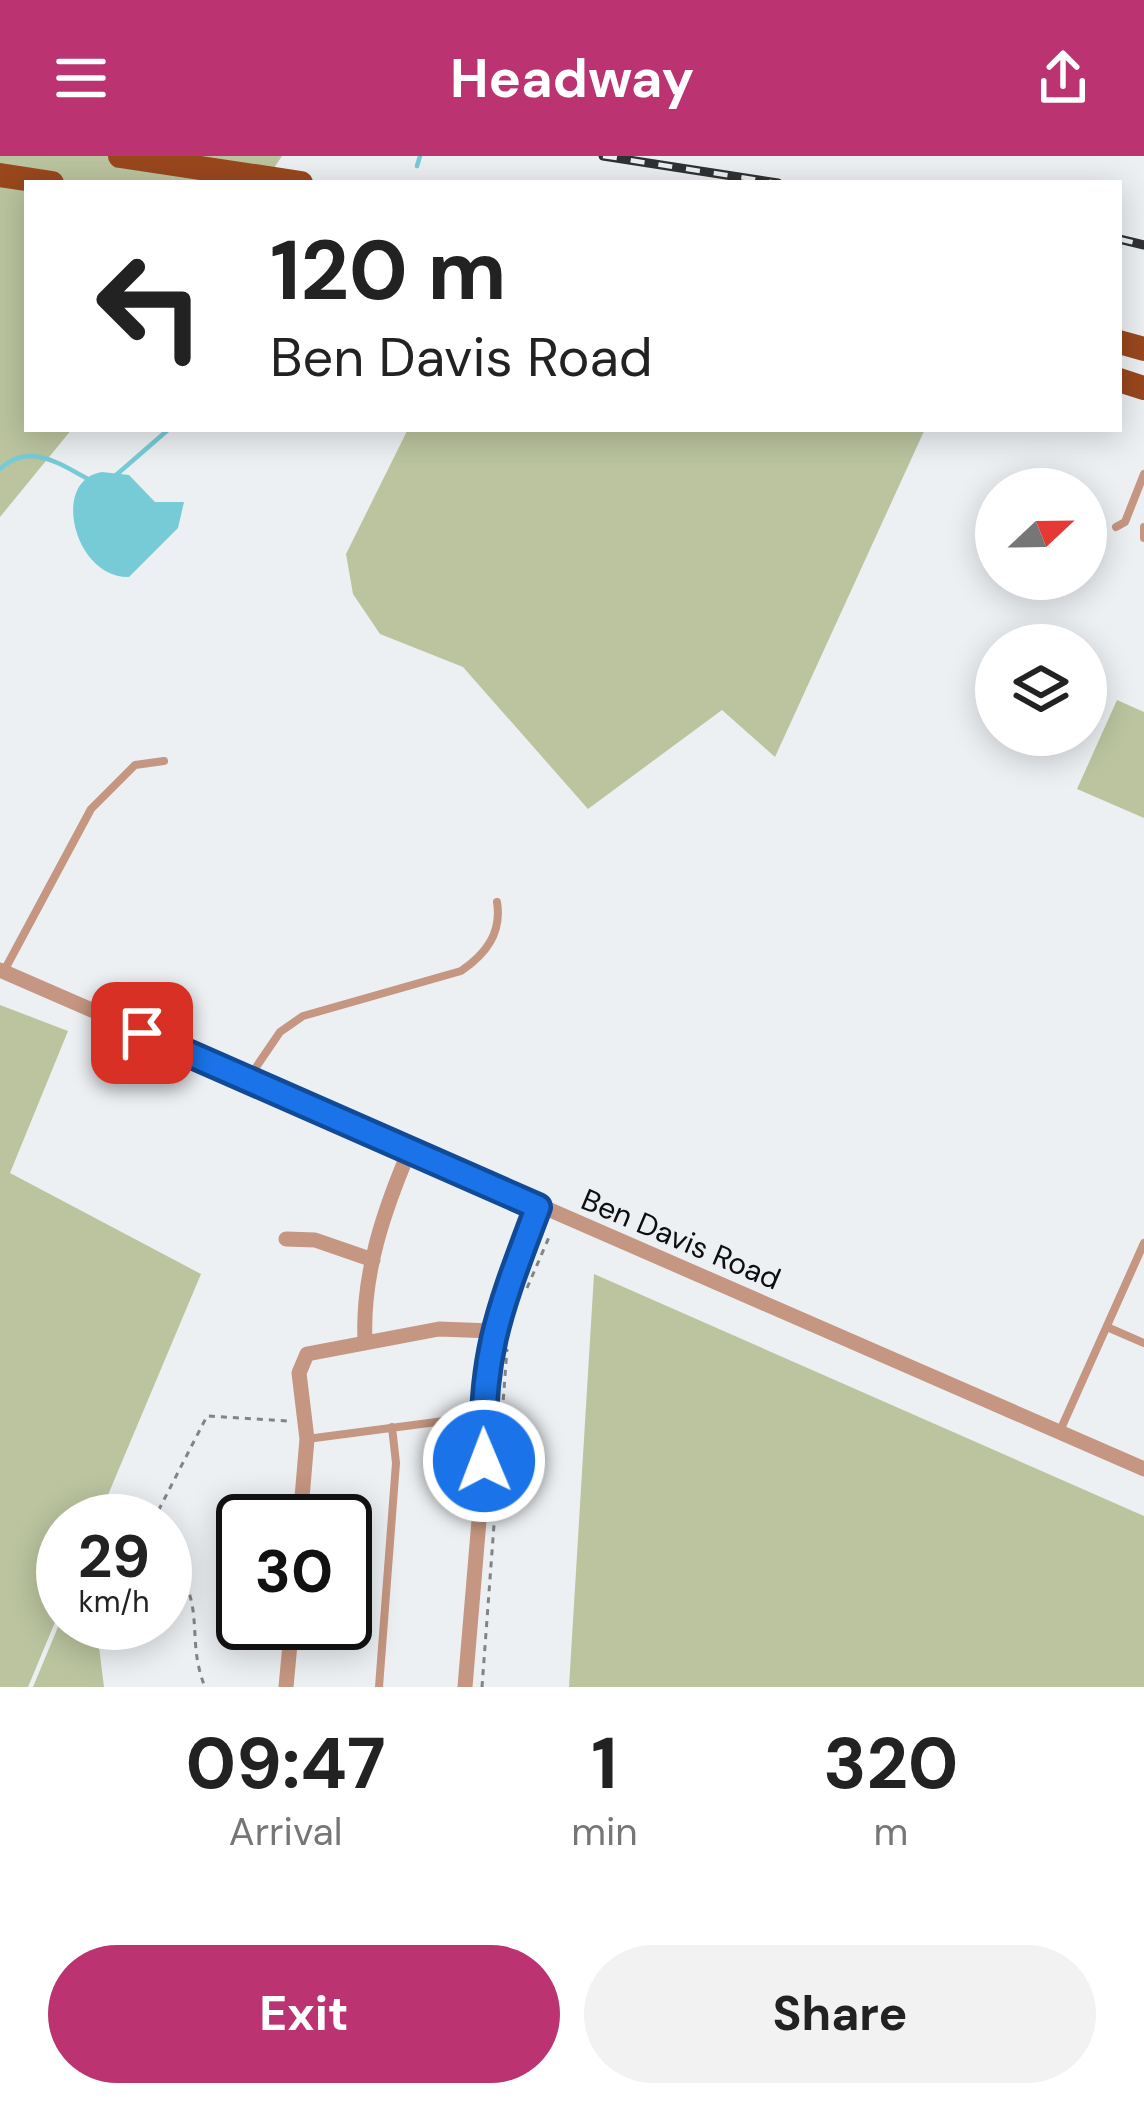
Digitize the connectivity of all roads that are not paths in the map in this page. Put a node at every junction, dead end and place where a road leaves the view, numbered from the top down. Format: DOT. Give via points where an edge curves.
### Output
graph roads {
  1 [pos="120,156"];
  2 [pos="0,175"];
  3 [pos="32,180"];
  4 [pos="281,180"];
  5 [pos="1144,474"];
  6 [pos="1116,527"];
  7 [pos="1144,527"];
  8 [pos="1144,538"];
  9 [pos="164,761"];
  10 [pos="497,902"];
  11 [pos="2,971"];
  12 [pos="247,1080"];
  13 [pos="410,1150"];
  14 [pos="538,1207"];
  15 [pos="286,1239"];
  16 [pos="1144,1243"];
  17 [pos="373,1260"];
  18 [pos="1107,1327"];
  19 [pos="491,1331"];
  20 [pos="365,1340"];
  21 [pos="1144,1343"];
  22 [pos="482,1416"];
  23 [pos="392,1427"];
  24 [pos="1058,1435"];
  25 [pos="307,1439"];
  26 [pos="1144,1469"];
  27 [pos="302,1494"];
  28 [pos="289,1650"];
  29 [pos="286,1687"];
  30 [pos="379,1687"];
  31 [pos="464,1687"];
  1 -- 4 [label="main road"];
  2 -- 3 [label="main road"];
  5 -- 6 [label="lane"];
  7 -- 8 [label="lane"];
  9 -- 11 [label="lane" via="135,766 91,809"];
  10 -- 12 [label="lane" via="500,920 478,960 303,1016 265,1050"];
  11 -- 12 [label="street, Ben Davis Road"];
  12 -- 13 [label="street, Ben Davis Road"];
  13 -- 14 [label="street, Ben Davis Road"];
  13 -- 17 [label="street"];
  14 -- 19 [label="street"];
  14 -- 24 [label="street, Ben Davis Road"];
  15 -- 17 [label="street"];
  16 -- 18 [label="lane"];
  17 -- 20 [label="street"];
  18 -- 21 [label="lane"];
  18 -- 24 [label="lane"];
  19 -- 20 [label="street"];
  19 -- 22 [label="street"];
  20 -- 25 [label="street" via="308,1354 299,1373"];
  22 -- 23 [label="lane"];
  22 -- 31 [label="street"];
  23 -- 25 [label="lane"];
  23 -- 30 [label="lane"];
  24 -- 26 [label="street, Ben Davis Road"];
  25 -- 27 [label="street"];
  28 -- 29 [label="street"];
}
